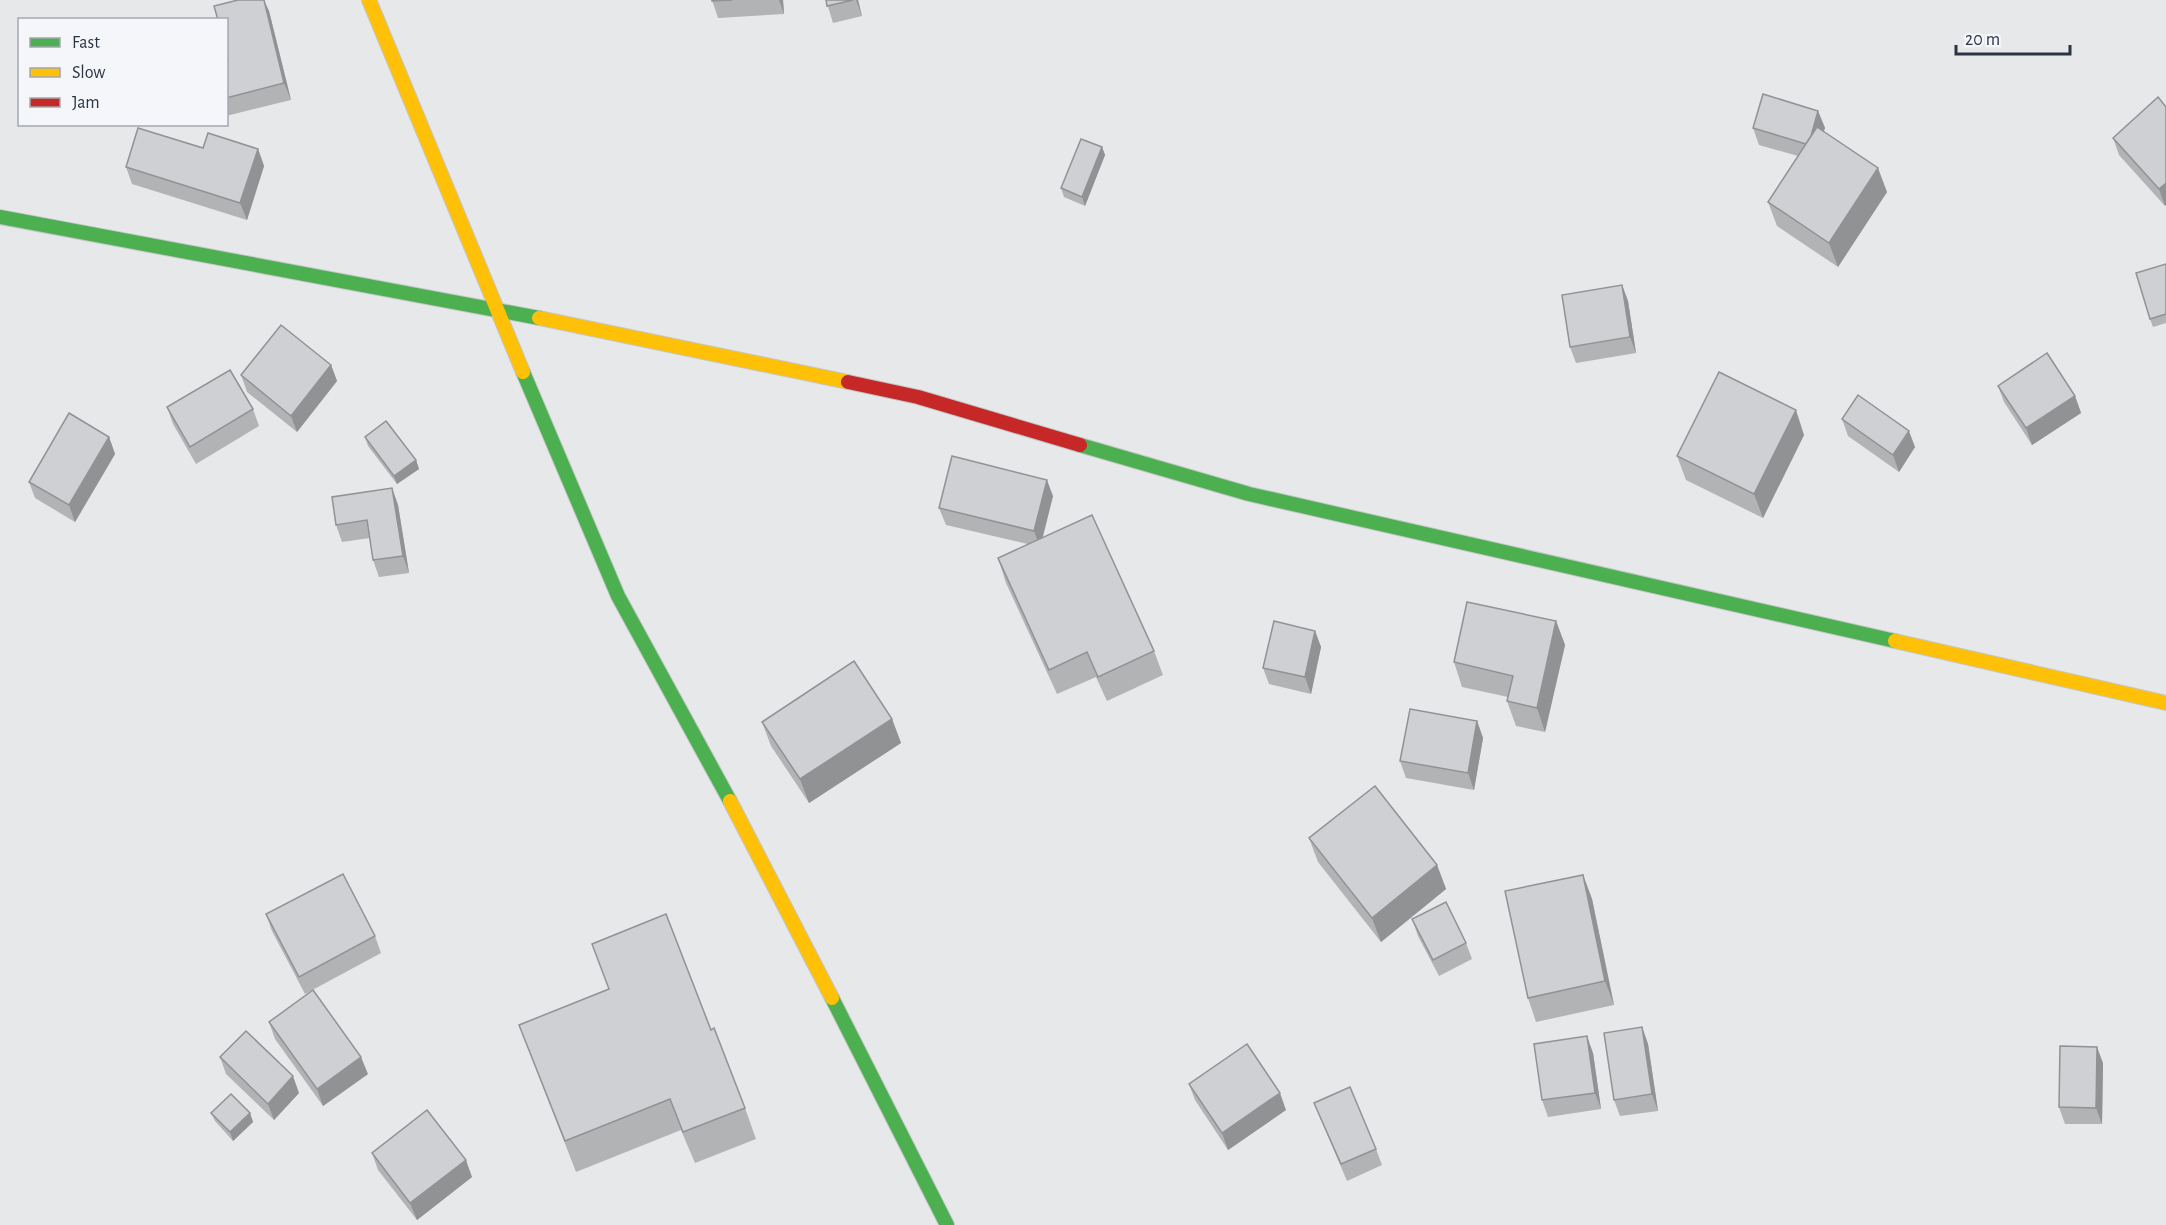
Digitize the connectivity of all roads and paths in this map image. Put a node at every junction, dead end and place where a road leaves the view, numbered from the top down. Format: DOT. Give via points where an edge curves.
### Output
graph roads {
  1 [pos="369,0"];
  2 [pos="0,217"];
  3 [pos="496,309"];
  4 [pos="2166,703"];
  5 [pos="946,1225"];
  1 -- 3 [label="street"];
  2 -- 3 [label="street"];
  3 -- 4 [label="street" via="918,397 1249,494"];
  3 -- 5 [label="street" via="618,596 744,826"];
}
